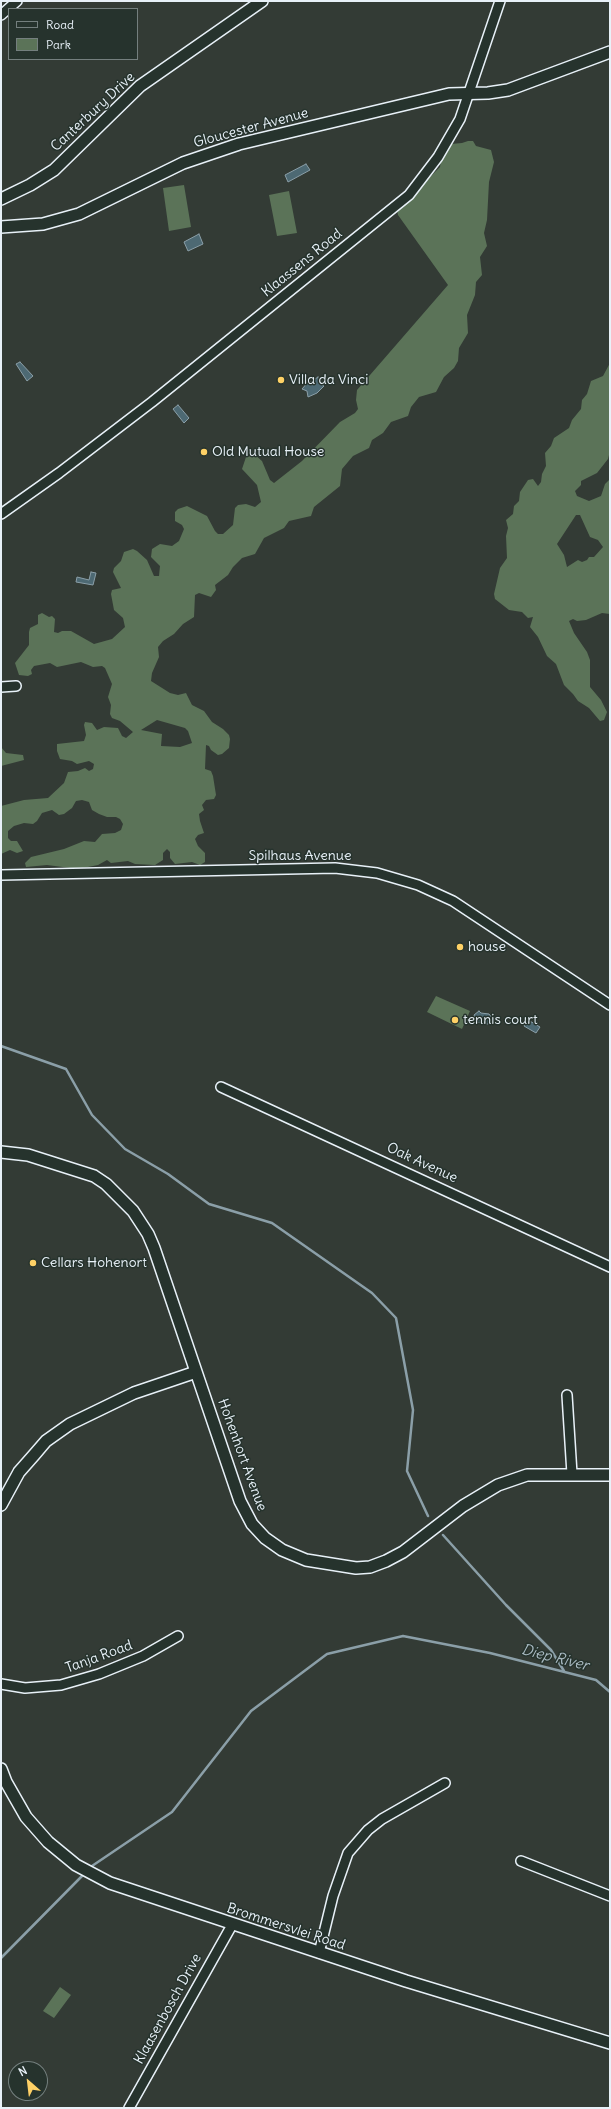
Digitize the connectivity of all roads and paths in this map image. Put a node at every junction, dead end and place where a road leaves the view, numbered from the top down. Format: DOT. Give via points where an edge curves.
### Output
graph roads {
  1 [pos="17,1"];
  2 [pos="262,1"];
  3 [pos="500,1"];
  4 [pos="9,8"];
  5 [pos="610,52"];
  6 [pos="470,94"];
  7 [pos="1,199"];
  8 [pos="1,227"];
  9 [pos="1,514"];
  10 [pos="16,686"];
  11 [pos="1,687"];
  12 [pos="1,875"];
  13 [pos="610,1005"];
  14 [pos="221,1087"];
  15 [pos="1,1152"];
  16 [pos="610,1267"];
  17 [pos="196,1372"];
  18 [pos="567,1395"];
  19 [pos="572,1474"];
  20 [pos="610,1475"];
  21 [pos="1,1505"];
  22 [pos="178,1636"];
  23 [pos="1,1684"];
  24 [pos="1,1769"];
  25 [pos="445,1783"];
  26 [pos="521,1861"];
  27 [pos="610,1896"];
  28 [pos="232,1925"];
  29 [pos="319,1953"];
  30 [pos="610,2043"];
  31 [pos="129,2108"];
  1 -- 4 [label="street"];
  2 -- 7 [label="street, Canterbury Drive" via="140,86 54,170"];
  3 -- 6 [label="street, Klaassens Road"];
  5 -- 6 [label="street" via="508,90"];
  6 -- 8 [label="street, Gloucester Avenue" via="449,94 239,144 183,163 72,216 42,224"];
  6 -- 9 [label="street, Klaassens Road" via="452,134 409,195 152,402"];
  10 -- 11 [label="street"];
  12 -- 13 [label="street, Spilhaus Avenue" via="335,868 377,874 418,885 453,901"];
  14 -- 16 [label="street, Oak Avenue"];
  15 -- 17 [label="street, Hohenhort Avenue" via="28,1155 94,1176 106,1184 132,1212 148,1234 154,1248"];
  17 -- 19 [label="street, Hohenhort Avenue" via="240,1501 252,1524 265,1538 282,1550 306,1560 356,1568 370,1567 403,1552 463,1506 498,1486 527,1475"];
  17 -- 21 [label="street" via="134,1393 70,1424 46,1441 29,1460 7,1491"];
  18 -- 19 [label="street"];
  19 -- 20 [label="street, Hohenhort Avenue"];
  22 -- 23 [label="street, Tanja Road" via="143,1656 99,1674 61,1685 26,1688"];
  24 -- 28 [label="street, Brommersvlei Road" via="26,1817 48,1842 76,1865 110,1883"];
  25 -- 29 [label="street" via="382,1819 368,1830 348,1853 333,1896"];
  26 -- 27 [label="street"];
  28 -- 29 [label="street, Brommersvlei Road"];
  28 -- 31 [label="street, Klaasenbosch Drive"];
  29 -- 30 [label="street, Brommersvlei Road"];
}
